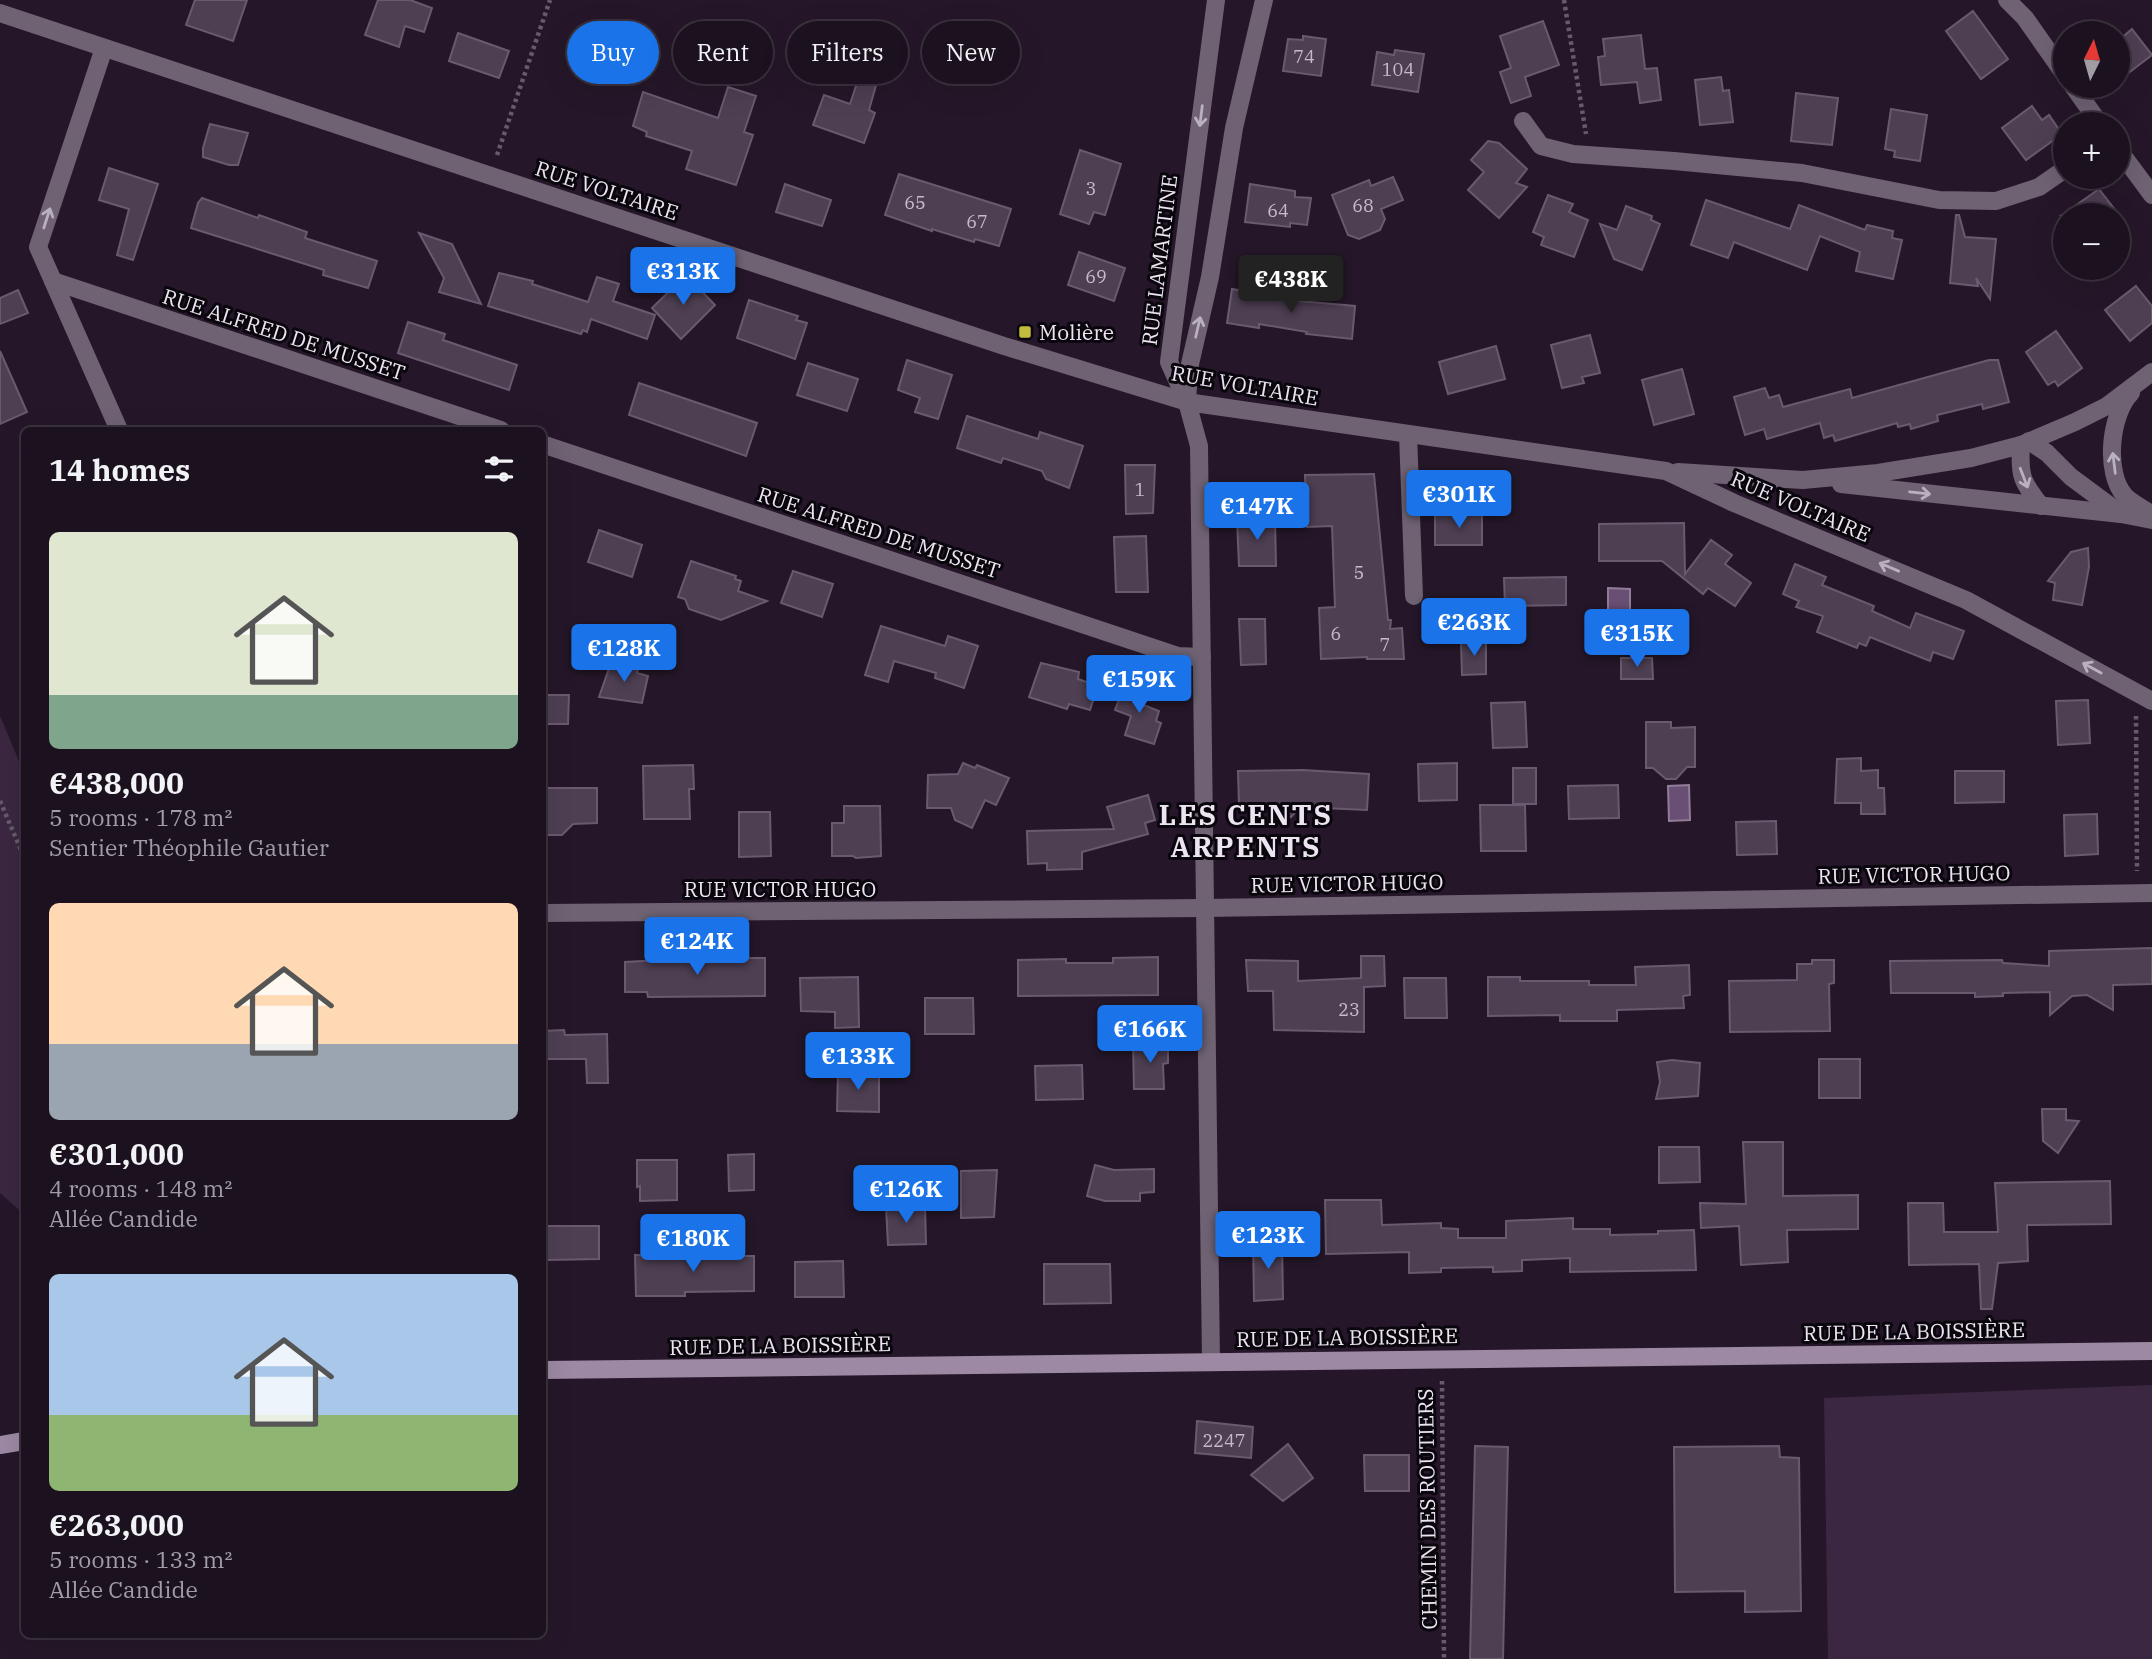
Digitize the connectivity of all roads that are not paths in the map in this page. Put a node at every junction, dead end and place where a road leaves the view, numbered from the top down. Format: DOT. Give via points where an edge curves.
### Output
graph roads {
  1 [pos="1216,0"];
  2 [pos="1264,0"];
  3 [pos="2007,0"];
  4 [pos="0,13"];
  5 [pos="104,48"];
  6 [pos="2053,58"];
  7 [pos="1523,121"];
  8 [pos="2130,165"];
  9 [pos="2053,177"];
  10 [pos="2152,195"];
  11 [pos="53,281"];
  12 [pos="1178,295"];
  13 [pos="1205,300"];
  14 [pos="2152,372"];
  15 [pos="1186,402"];
  16 [pos="118,427"];
  17 [pos="492,427"];
  18 [pos="1408,434"];
  19 [pos="2025,443"];
  20 [pos="546,445"];
  21 [pos="1666,471"];
  22 [pos="1803,480"];
  23 [pos="2040,506"];
  24 [pos="2121,514"];
  25 [pos="2152,518"];
  26 [pos="1414,596"];
  27 [pos="1202,657"];
  28 [pos="2152,701"];
  29 [pos="2144,893"];
  30 [pos="1204,908"];
  31 [pos="546,914"];
  32 [pos="2152,1351"];
  33 [pos="1211,1362"];
  34 [pos="546,1370"];
  35 [pos="21,1442"];
  36 [pos="0,1445"];
  1 -- 12 [label="street, RUE LAMARTINE, one-way"];
  2 -- 13 [label="street" via="1234,128"];
  3 -- 6 [label="street"];
  4 -- 5 [label="street, RUE VOLTAIRE"];
  11 -- 5 [label="street, one-way" via="38,247"];
  5 -- 15 [label="street, RUE VOLTAIRE"];
  7 -- 9 [label="street" via="1541,146 1573,154 1802,173 1939,200 1996,201 2039,187"];
  8 -- 10 [label="street"];
  11 -- 16 [label="street"];
  11 -- 17 [label="street, RUE ALFRED DE MUSSET"];
  12 -- 13 [label="street"];
  12 -- 15 [label="street, RUE LAMARTINE" via="1169,362"];
  15 -- 13 [label="street, one-way" via="1189,364"];
  14 -- 19 [label="street" via="2107,406"];
  25 -- 14 [label="street, one-way" via="2124,495 2114,471 2112,438 2127,397"];
  15 -- 18 [label="street, RUE VOLTAIRE"];
  15 -- 27 [label="street, RUE LAMARTINE" via="1199,446"];
  18 -- 21 [label="street, RUE VOLTAIRE"];
  18 -- 26 [label="street"];
  19 -- 22 [label="street" via="1971,458"];
  19 -- 23 [label="street, one-way" via="2019,470"];
  19 -- 24 [label="street" via="2047,453"];
  20 -- 27 [label="street, RUE ALFRED DE MUSSET" via="1178,656"];
  21 -- 22 [label="street"];
  28 -- 21 [label="street, RUE VOLTAIRE, one-way" via="1966,600"];
  22 -- 23 [label="street, one-way"];
  23 -- 24 [label="street"];
  24 -- 25 [label="street"];
  27 -- 30 [label="street, RUE LAMARTINE"];
  29 -- 30 [label="street, RUE VICTOR HUGO"];
  30 -- 31 [label="street, RUE VICTOR HUGO"];
  30 -- 33 [label="street, RUE LAMARTINE"];
  32 -- 33 [label="main road, RUE DE LA BOISSIÈRE"];
  33 -- 34 [label="main road, RUE DE LA BOISSIÈRE"];
  35 -- 36 [label="main road"];
}
